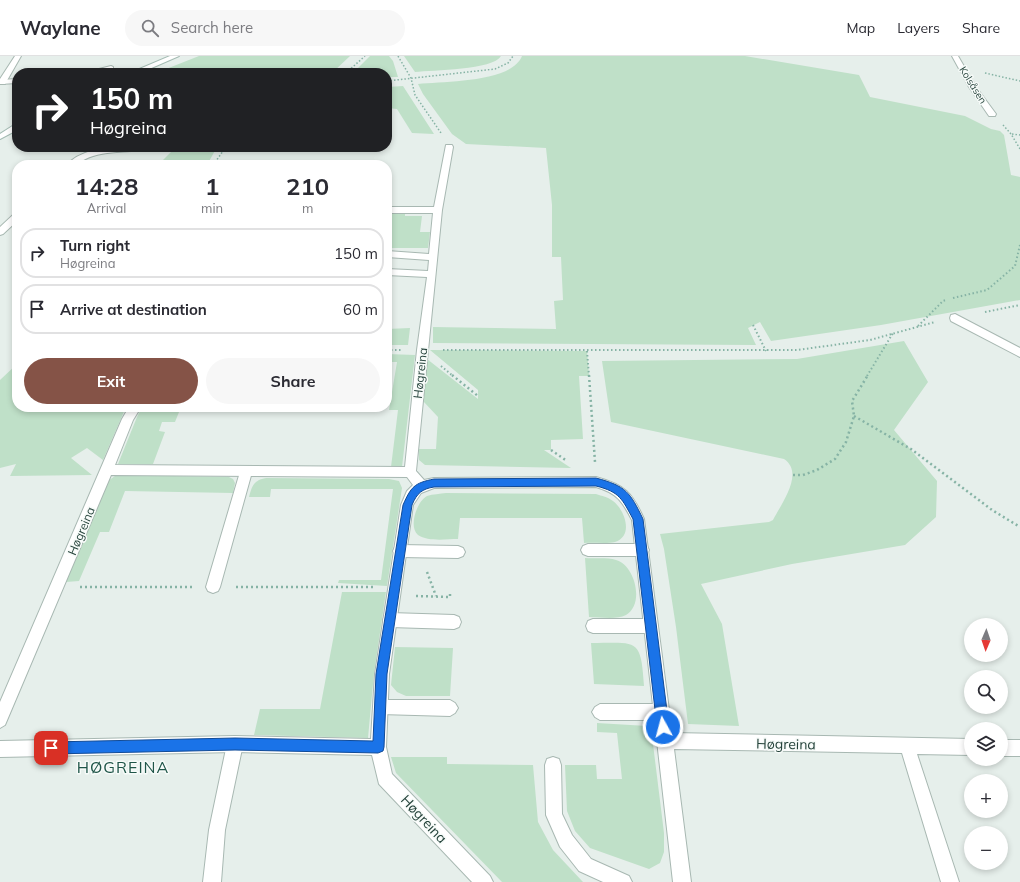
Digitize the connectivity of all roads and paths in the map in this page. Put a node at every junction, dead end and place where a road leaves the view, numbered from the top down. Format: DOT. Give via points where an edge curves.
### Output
graph roads {
  1 [pos="18,56"];
  2 [pos="176,56"];
  3 [pos="365,56"];
  4 [pos="398,56"];
  5 [pos="513,56"];
  6 [pos="955,56"];
  7 [pos="146,68"];
  8 [pos="352,68"];
  9 [pos="962,68"];
  10 [pos="411,78"];
  11 [pos="392,80"];
  12 [pos="12,81"];
  13 [pos="1020,81"];
  14 [pos="1,82"];
  15 [pos="992,114"];
  16 [pos="12,130"];
  17 [pos="1011,134"];
  18 [pos="1020,135"];
  19 [pos="0,137"];
  20 [pos="449,147"];
  21 [pos="1020,149"];
  22 [pos="98,152"];
  23 [pos="78,160"];
  24 [pos="392,210"];
  25 [pos="438,210"];
  26 [pos="12,221"];
  27 [pos="0,232"];
  28 [pos="1020,245"];
  29 [pos="392,254"];
  30 [pos="433,257"];
  31 [pos="392,272"];
  32 [pos="432,274"];
  33 [pos="1020,305"];
  34 [pos="955,318"];
  35 [pos="753,325"];
  36 [pos="918,326"];
  37 [pos="893,333"];
  38 [pos="392,350"];
  39 [pos="422,350"];
  40 [pos="587,351"];
  41 [pos="766,351"];
  42 [pos="1020,353"];
  43 [pos="478,396"];
  44 [pos="132,412"];
  45 [pos="854,416"];
  46 [pos="107,470"];
  47 [pos="246,472"];
  48 [pos="410,472"];
  49 [pos="793,475"];
  50 [pos="596,482"];
  51 [pos="420,486"];
  52 [pos="1020,527"];
  53 [pos="588,550"];
  54 [pos="642,550"];
  55 [pos="400,551"];
  56 [pos="458,552"];
  57 [pos="214,588"];
  58 [pos="450,593"];
  59 [pos="394,595"];
  60 [pos="390,620"];
  61 [pos="454,622"];
  62 [pos="593,626"];
  63 [pos="651,626"];
  64 [pos="380,707"];
  65 [pos="450,708"];
  66 [pos="600,712"];
  67 [pos="661,712"];
  68 [pos="0,720"];
  69 [pos="665,741"];
  70 [pos="235,744"];
  71 [pos="908,746"];
  72 [pos="378,747"];
  73 [pos="964,747"];
  74 [pos="1008,748"];
  75 [pos="1020,748"];
  76 [pos="0,749"];
  77 [pos="553,765"];
  78 [pos="212,882"];
  79 [pos="484,882"];
  80 [pos="623,882"];
  81 [pos="682,882"];
  82 [pos="950,882"];
  1 -- 14 [label="street"];
  2 -- 7 [label="street"];
  3 -- 8 [label="path"];
  4 -- 10 [label="path"];
  5 -- 10 [label="path" via="507,64 495,70"];
  6 -- 9 [label="street, Kolsåsen"];
  9 -- 13 [label="path"];
  9 -- 15 [label="street, Kolsåsen"];
  10 -- 11 [label="path"];
  10 -- 20 [label="path" via="415,96"];
  12 -- 14 [label="street"];
  15 -- 17 [label="path"];
  16 -- 19 [label="street"];
  17 -- 18 [label="path"];
  17 -- 21 [label="path"];
  20 -- 25 [label="street, Høgreina"];
  22 -- 23 [label="street" via="85,155"];
  24 -- 25 [label="street"];
  25 -- 30 [label="street, Høgreina"];
  26 -- 27 [label="street"];
  28 -- 36 [label="path" via="1015,266 987,290 943,301"];
  29 -- 30 [label="street"];
  30 -- 32 [label="street, Høgreina"];
  31 -- 32 [label="street"];
  32 -- 39 [label="street, Høgreina"];
  33 -- 34 [label="path"];
  34 -- 36 [label="path"];
  34 -- 42 [label="street"];
  35 -- 41 [label="path"];
  36 -- 37 [label="path"];
  37 -- 41 [label="path" via="870,340 797,350"];
  37 -- 45 [label="path" via="852,401"];
  38 -- 39 [label="path"];
  39 -- 40 [label="path"];
  39 -- 43 [label="path"];
  39 -- 48 [label="street, Høgreina"];
  40 -- 41 [label="path"];
  40 -- 50 [label="path"];
  44 -- 46 [label="street, Høgreina"];
  45 -- 49 [label="path" via="846,442 835,459 817,470 803,475"];
  45 -- 52 [label="path" via="911,449 992,510"];
  46 -- 47 [label="street"];
  46 -- 68 [label="street, Høgreina"];
  47 -- 48 [label="street"];
  47 -- 57 [label="street"];
  48 -- 51 [label="street"];
  50 -- 51 [label="street" via="434,483"];
  50 -- 54 [label="street" via="613,486 626,496 638,519"];
  51 -- 55 [label="street, Høgreina" via="412,494 408,505"];
  53 -- 54 [label="street"];
  54 -- 63 [label="street"];
  55 -- 56 [label="street"];
  55 -- 59 [label="street, Høgreina"];
  58 -- 59 [label="path" via="450,597"];
  59 -- 60 [label="street, Høgreina"];
  60 -- 61 [label="street"];
  60 -- 64 [label="street, Høgreina"];
  62 -- 63 [label="street"];
  63 -- 67 [label="street"];
  64 -- 65 [label="street"];
  64 -- 72 [label="street, Høgreina"];
  66 -- 67 [label="street"];
  67 -- 69 [label="street"];
  69 -- 71 [label="street, Høgreina"];
  69 -- 81 [label="street"];
  70 -- 72 [label="street"];
  70 -- 76 [label="street"];
  70 -- 78 [label="street" via="217,830"];
  71 -- 73 [label="street, Høgreina"];
  71 -- 82 [label="street"];
  72 -- 79 [label="street, Høgreina" via="386,778"];
  74 -- 75 [label="street"];
  77 -- 80 [label="street" via="554,815 566,841 585,865"];
}
